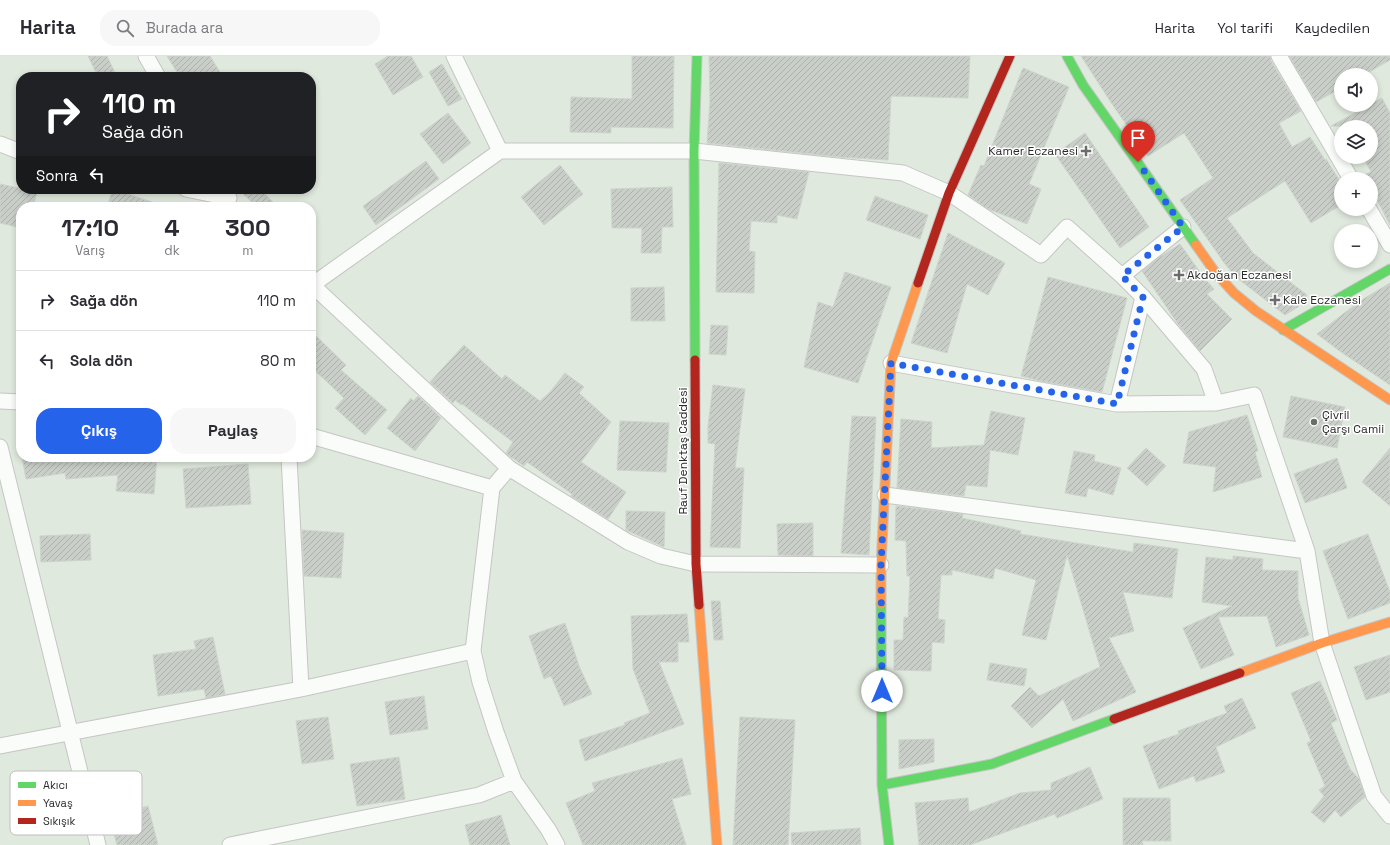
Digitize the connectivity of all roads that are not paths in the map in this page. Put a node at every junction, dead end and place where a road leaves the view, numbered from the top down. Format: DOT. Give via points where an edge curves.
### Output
graph roads {
  1 [pos="146,56"];
  2 [pos="454,56"];
  3 [pos="697,56"];
  4 [pos="1010,56"];
  5 [pos="1067,56"];
  6 [pos="1279,56"];
  7 [pos="155,72"];
  8 [pos="0,144"];
  9 [pos="16,150"];
  10 [pos="500,151"];
  11 [pos="694,151"];
  12 [pos="1347,172"];
  13 [pos="949,193"];
  14 [pos="210,194"];
  15 [pos="230,198"];
  16 [pos="1373,216"];
  17 [pos="1183,227"];
  18 [pos="1390,245"];
  19 [pos="1390,268"];
  20 [pos="1122,276"];
  21 [pos="316,282"];
  22 [pos="316,289"];
  23 [pos="1143,297"];
  24 [pos="1283,330"];
  25 [pos="891,363"];
  26 [pos="1390,400"];
  27 [pos="0,401"];
  28 [pos="16,402"];
  29 [pos="1216,403"];
  30 [pos="1117,404"];
  31 [pos="316,437"];
  32 [pos="0,448"];
  33 [pos="289,462"];
  34 [pos="508,468"];
  35 [pos="492,488"];
  36 [pos="885,495"];
  37 [pos="1307,551"];
  38 [pos="696,564"];
  39 [pos="881,565"];
  40 [pos="1390,622"];
  41 [pos="1322,643"];
  42 [pos="473,651"];
  43 [pos="301,689"];
  44 [pos="69,733"];
  45 [pos="0,746"];
  46 [pos="79,771"];
  47 [pos="514,781"];
  48 [pos="882,786"];
  49 [pos="1390,816"];
  50 [pos="95,835"];
  51 [pos="98,845"];
  52 [pos="230,845"];
  53 [pos="557,845"];
  54 [pos="717,845"];
  55 [pos="889,845"];
  1 -- 7 [label="street"];
  2 -- 10 [label="street"];
  3 -- 11 [label="street, Rauf Denktaş Caddesi"];
  4 -- 13 [label="street"];
  5 -- 17 [label="street" via="1083,85"];
  6 -- 12 [label="street"];
  8 -- 9 [label="street"];
  10 -- 11 [label="street"];
  10 -- 21 [label="street"];
  11 -- 13 [label="street" via="903,173"];
  11 -- 38 [label="street, Rauf Denktaş Caddesi"];
  13 -- 20 [label="street" via="1041,255 1067,227"];
  13 -- 25 [label="street"];
  14 -- 15 [label="street"];
  16 -- 18 [label="street"];
  17 -- 20 [label="street"];
  17 -- 24 [label="street" via="1215,272 1234,293"];
  19 -- 24 [label="street"];
  20 -- 23 [label="street"];
  22 -- 34 [label="street"];
  23 -- 29 [label="street" via="1204,369"];
  23 -- 30 [label="street"];
  24 -- 26 [label="street"];
  25 -- 30 [label="street"];
  25 -- 36 [label="street"];
  27 -- 28 [label="street"];
  29 -- 30 [label="street"];
  29 -- 37 [label="street" via="1254,395"];
  31 -- 35 [label="street"];
  32 -- 44 [label="street"];
  33 -- 43 [label="street"];
  34 -- 35 [label="street"];
  34 -- 38 [label="street" via="628,542 661,556"];
  35 -- 42 [label="street"];
  36 -- 37 [label="street"];
  36 -- 39 [label="street"];
  37 -- 41 [label="street"];
  38 -- 39 [label="street"];
  38 -- 54 [label="street, Rauf Denktaş Caddesi"];
  39 -- 48 [label="street"];
  40 -- 41 [label="street"];
  41 -- 48 [label="street" via="992,764"];
  41 -- 49 [label="street" via="1374,796"];
  42 -- 43 [label="street"];
  42 -- 47 [label="street" via="491,717"];
  43 -- 44 [label="street"];
  44 -- 45 [label="street"];
  44 -- 46 [label="street"];
  47 -- 52 [label="street" via="479,796"];
  47 -- 53 [label="street"];
  48 -- 55 [label="street"];
  50 -- 51 [label="street"];
}
